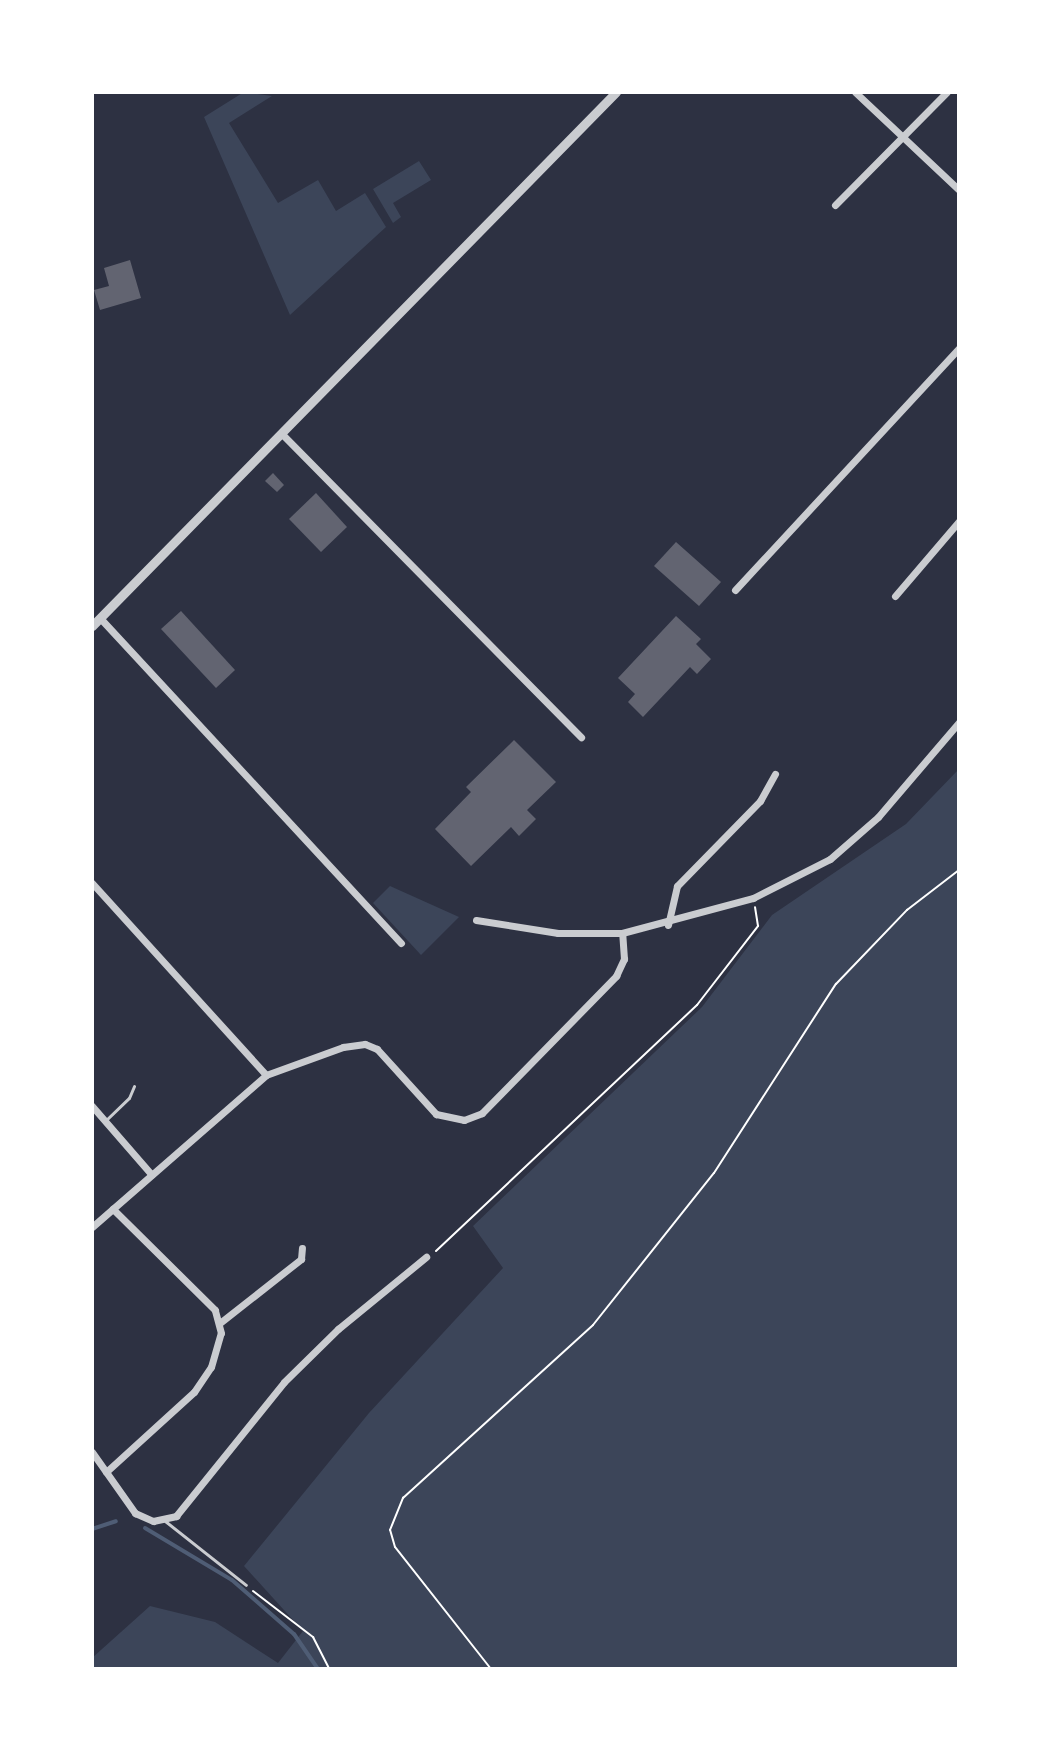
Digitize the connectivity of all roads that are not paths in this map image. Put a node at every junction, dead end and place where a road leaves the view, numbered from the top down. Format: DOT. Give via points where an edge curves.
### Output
graph roads {
  1 [pos="616,92"];
  2 [pos="855,92"];
  3 [pos="947,92"];
  4 [pos="899,137"];
  5 [pos="959,190"];
  6 [pos="835,205"];
  7 [pos="959,348"];
  8 [pos="282,434"];
  9 [pos="959,521"];
  10 [pos="735,590"];
  11 [pos="895,596"];
  12 [pos="96,622"];
  13 [pos="959,722"];
  14 [pos="581,737"];
  15 [pos="775,774"];
  16 [pos="92,883"];
  17 [pos="476,920"];
  18 [pos="668,925"];
  19 [pos="622,933"];
  20 [pos="401,943"];
  21 [pos="266,1075"];
  22 [pos="134,1086"];
  23 [pos="92,1106"];
  24 [pos="105,1121"];
  25 [pos="152,1175"];
  26 [pos="113,1209"];
  27 [pos="92,1227"];
  28 [pos="302,1248"];
  29 [pos="426,1257"];
  30 [pos="221,1322"];
  31 [pos="92,1452"];
  32 [pos="106,1472"];
  33 [pos="165,1520"];
  34 [pos="246,1585"];
  1 -- 8 [label="street"];
  2 -- 4 [label="street"];
  3 -- 4 [label="street"];
  4 -- 5 [label="street"];
  4 -- 6 [label="street"];
  7 -- 10 [label="street"];
  8 -- 12 [label="street"];
  8 -- 14 [label="street"];
  9 -- 11 [label="street"];
  12 -- 20 [label="street"];
  13 -- 18 [label="street" via="878,817 830,859 753,898"];
  15 -- 18 [label="street" via="760,801 677,886"];
  16 -- 21 [label="street"];
  17 -- 19 [label="street" via="558,933"];
  18 -- 19 [label="street"];
  19 -- 21 [label="street" via="624,959 616,976 472,1118 436,1114 377,1049 365,1044"];
  21 -- 25 [label="street"];
  22 -- 24 [label="lane"];
  23 -- 24 [label="street"];
  24 -- 25 [label="street"];
  25 -- 26 [label="street"];
  26 -- 27 [label="street"];
  26 -- 30 [label="street"];
  28 -- 30 [label="street" via="301,1259"];
  29 -- 33 [label="street" via="338,1329 284,1382 176,1516"];
  30 -- 32 [label="street" via="219,1344 203,1380"];
  31 -- 32 [label="street"];
  32 -- 33 [label="street" via="135,1513"];
  33 -- 34 [label="lane"];
}
